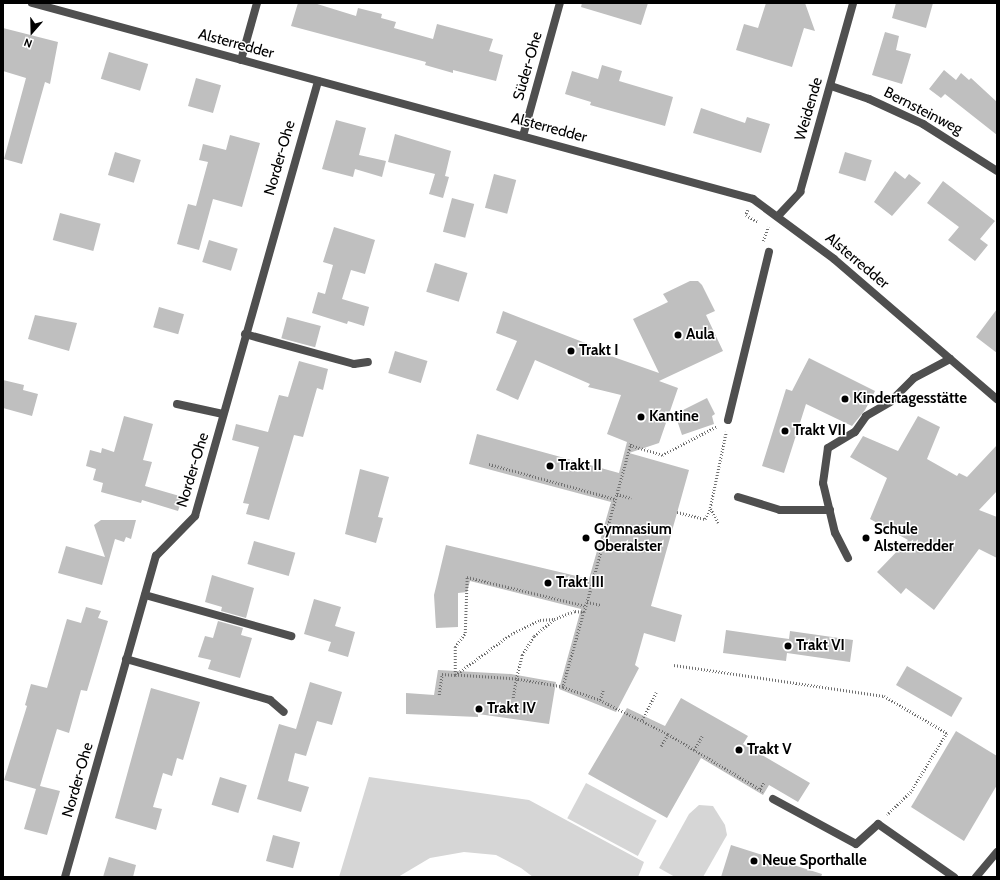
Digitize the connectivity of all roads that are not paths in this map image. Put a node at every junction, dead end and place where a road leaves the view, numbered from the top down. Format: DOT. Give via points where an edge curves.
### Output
graph roads {
  1 [pos="32,3"];
  2 [pos="256,3"];
  3 [pos="560,3"];
  4 [pos="853,3"];
  5 [pos="241,60"];
  6 [pos="318,81"];
  7 [pos="831,86"];
  8 [pos="523,136"];
  9 [pos="997,171"];
  10 [pos="778,216"];
  11 [pos="768,252"];
  12 [pos="245,334"];
  13 [pos="950,359"];
  14 [pos="368,362"];
  15 [pos="997,399"];
  16 [pos="177,404"];
  17 [pos="223,414"];
  18 [pos="728,420"];
  19 [pos="738,497"];
  20 [pos="830,510"];
  21 [pos="848,558"];
  22 [pos="145,595"];
  23 [pos="291,636"];
  24 [pos="126,659"];
  25 [pos="284,712"];
  26 [pos="773,799"];
  27 [pos="997,852"];
  28 [pos="65,877"];
  29 [pos="954,877"];
  30 [pos="976,877"];
  1 -- 5 [label="street, Alsterredder"];
  2 -- 5 [label="street"];
  3 -- 8 [label="street, Süder-Ohe"];
  4 -- 7 [label="street, Weidende"];
  5 -- 6 [label="street, Alsterredder"];
  6 -- 8 [label="street, Alsterredder"];
  6 -- 12 [label="street, Norder-Ohe"];
  7 -- 9 [label="street, Bernsteinweg" via="870,99 923,124"];
  7 -- 10 [label="street, Weidende" via="800,192"];
  8 -- 10 [label="street, Alsterredder" via="753,199"];
  10 -- 13 [label="street, Alsterredder" via="834,259"];
  11 -- 18 [label="street"];
  12 -- 14 [label="street" via="354,364"];
  12 -- 17 [label="street, Norder-Ohe"];
  13 -- 15 [label="street, Alsterredder"];
  13 -- 20 [label="street" via="914,378 890,402 866,416 855,432 828,448 823,483"];
  16 -- 17 [label="street"];
  17 -- 22 [label="street, Norder-Ohe" via="195,516 156,556"];
  19 -- 20 [label="street" via="780,510"];
  20 -- 21 [label="street" via="835,533"];
  22 -- 23 [label="street"];
  22 -- 24 [label="street, Norder-Ohe"];
  24 -- 25 [label="street" via="270,700"];
  24 -- 28 [label="street, Norder-Ohe"];
  26 -- 29 [label="street" via="856,844 878,824"];
  27 -- 30 [label="street"];
}
